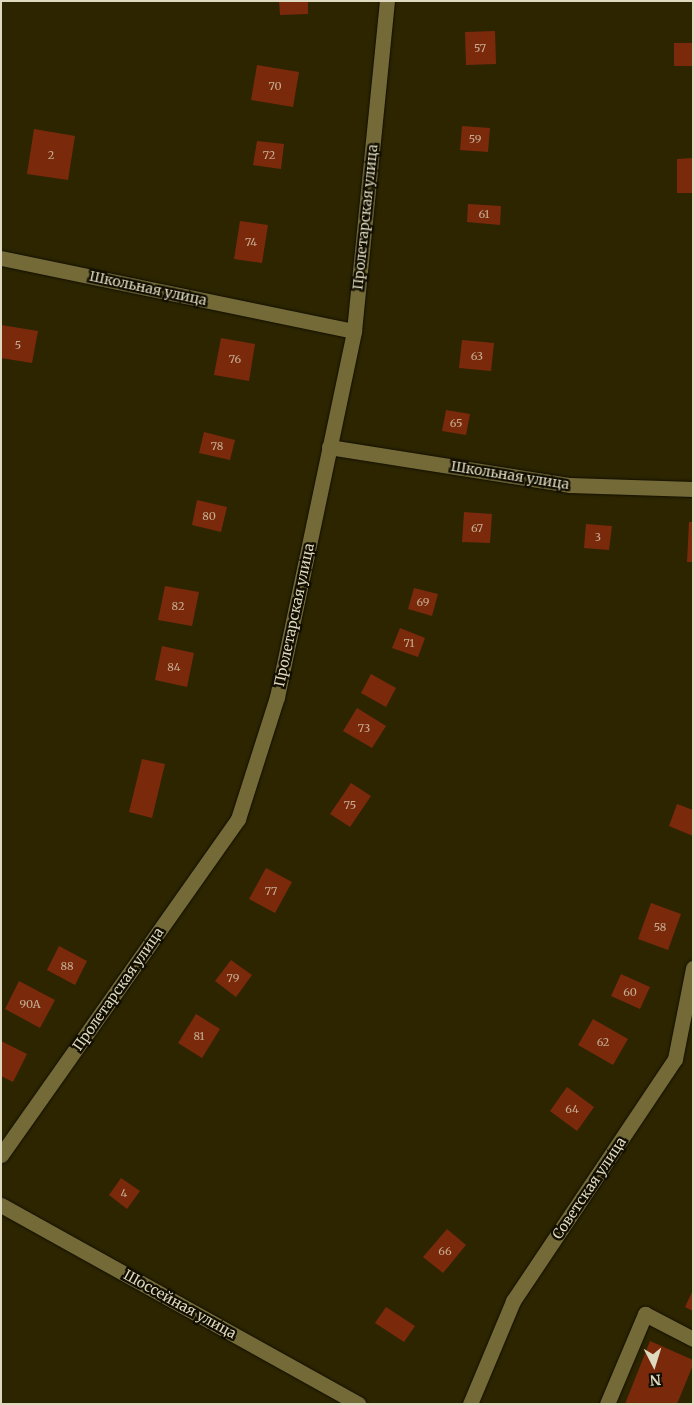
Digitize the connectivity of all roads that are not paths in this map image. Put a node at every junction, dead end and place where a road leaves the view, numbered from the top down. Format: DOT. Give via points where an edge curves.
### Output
graph roads {
  1 [pos="387,1"];
  2 [pos="1,258"];
  3 [pos="354,330"];
  4 [pos="329,446"];
  5 [pos="693,489"];
  6 [pos="693,968"];
  7 [pos="1,1154"];
  8 [pos="1,1205"];
  9 [pos="693,1339"];
  10 [pos="358,1404"];
  11 [pos="470,1404"];
  12 [pos="607,1404"];
  1 -- 3 [label="street, Пролетарская улица"];
  2 -- 3 [label="street, Школьная улица"];
  3 -- 4 [label="street, Пролетарская улица"];
  4 -- 5 [label="street, Школьная улица" via="570,485"];
  4 -- 7 [label="street, Пролетарская улица" via="277,697 238,819"];
  6 -- 11 [label="street, Советская улица" via="676,1060 513,1301"];
  8 -- 10 [label="street, Шоссейная улица"];
  9 -- 12 [label="street" via="644,1314"];
}
